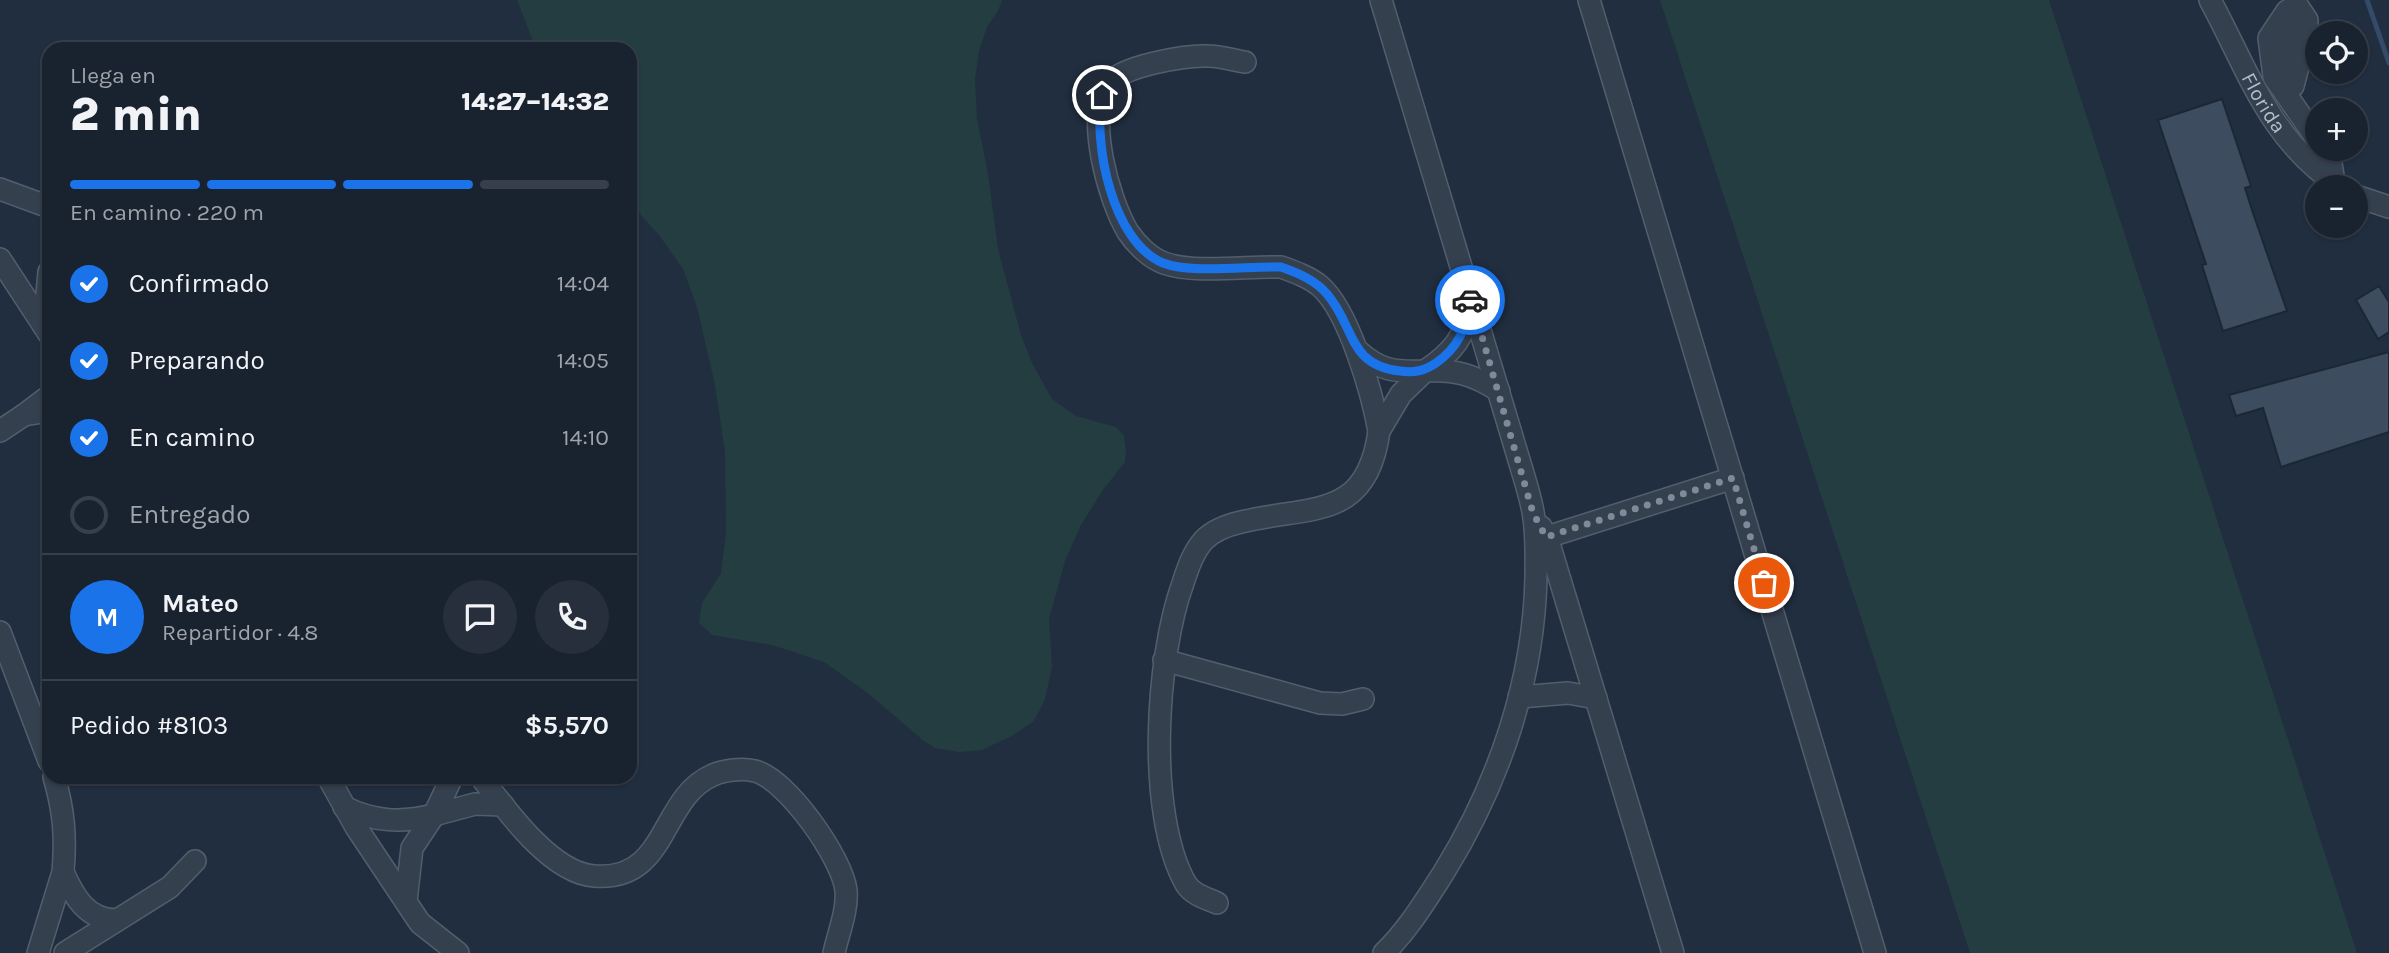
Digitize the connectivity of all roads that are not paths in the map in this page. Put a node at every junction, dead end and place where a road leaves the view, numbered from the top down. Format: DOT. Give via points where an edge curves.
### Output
graph roads {
  1 [pos="1381,0"];
  2 [pos="1589,0"];
  3 [pos="2210,0"];
  4 [pos="2297,3"];
  5 [pos="1245,62"];
  6 [pos="2305,121"];
  7 [pos="2325,175"];
  8 [pos="0,189"];
  9 [pos="2368,200"];
  10 [pos="42,204"];
  11 [pos="2389,207"];
  12 [pos="0,258"];
  13 [pos="1470,295"];
  14 [pos="42,324"];
  15 [pos="1357,350"];
  16 [pos="1424,371"];
  17 [pos="1499,391"];
  18 [pos="42,401"];
  19 [pos="42,412"];
  20 [pos="23,415"];
  21 [pos="0,430"];
  22 [pos="1379,431"];
  23 [pos="1733,478"];
  24 [pos="1541,542"];
  25 [pos="0,632"];
  26 [pos="1164,660"];
  27 [pos="1520,697"];
  28 [pos="1596,698"];
  29 [pos="1363,699"];
  30 [pos="42,743"];
  31 [pos="56,784"];
  32 [pos="332,784"];
  33 [pos="449,784"];
  34 [pos="486,784"];
  35 [pos="503,805"];
  36 [pos="344,807"];
  37 [pos="434,814"];
  38 [pos="195,862"];
  39 [pos="63,872"];
  40 [pos="406,901"];
  41 [pos="1217,903"];
  42 [pos="117,920"];
  43 [pos="420,923"];
  44 [pos="1404,929"];
  45 [pos="38,953"];
  46 [pos="65,953"];
  47 [pos="429,953"];
  48 [pos="458,953"];
  49 [pos="834,953"];
  50 [pos="1384,953"];
  51 [pos="1405,953"];
  52 [pos="1672,953"];
  53 [pos="1875,953"];
  1 -- 13 [label="street"];
  2 -- 23 [label="street"];
  3 -- 7 [label="street, Florida" via="2270,116 2303,158"];
  4 -- 6 [label="street" via="2285,43 2284,71 2292,102"];
  5 -- 15 [label="street" via="1208,56 1144,65 1109,83 1099,112 1100,137 1104,169 1121,216 1139,245 1163,263 1281,267 1309,279 1329,296"];
  8 -- 10 [label="street"];
  9 -- 11 [label="street"];
  12 -- 14 [label="street"];
  13 -- 16 [label="street" via="1463,333 1444,358"];
  13 -- 17 [label="street"];
  15 -- 16 [label="street" via="1387,370"];
  15 -- 22 [label="street"];
  16 -- 17 [label="street" via="1475,376"];
  16 -- 22 [label="street" via="1401,394"];
  17 -- 24 [label="street"];
  18 -- 20 [label="street"];
  19 -- 20 [label="street"];
  20 -- 21 [label="street"];
  22 -- 26 [label="street" via="1373,465 1346,497 1301,513 1234,523 1205,538 1179,593"];
  23 -- 24 [label="street"];
  23 -- 53 [label="street"];
  24 -- 27 [label="street"];
  24 -- 28 [label="street"];
  25 -- 30 [label="street"];
  26 -- 29 [label="street" via="1320,703"];
  26 -- 41 [label="street" via="1160,754 1172,847 1187,886"];
  27 -- 28 [label="street" via="1568,693"];
  27 -- 44 [label="street" via="1484,799 1465,837"];
  28 -- 52 [label="street"];
  31 -- 39 [label="street" via="66,837"];
  32 -- 36 [label="street"];
  33 -- 37 [label="street"];
  34 -- 35 [label="street"];
  35 -- 37 [label="street" via="475,804"];
  35 -- 49 [label="street" via="565,867 585,875 607,876 644,862 687,794 700,782 728,771 755,771 797,804 836,861 847,893"];
  36 -- 37 [label="street" via="393,821"];
  36 -- 40 [label="street"];
  37 -- 40 [label="street" via="412,848"];
  38 -- 42 [label="street" via="170,887"];
  39 -- 42 [label="street" via="74,897 101,920"];
  39 -- 45 [label="street"];
  40 -- 43 [label="street"];
  42 -- 46 [label="street"];
  43 -- 47 [label="street"];
  43 -- 48 [label="street"];
  44 -- 50 [label="street"];
  44 -- 51 [label="street"];
}
